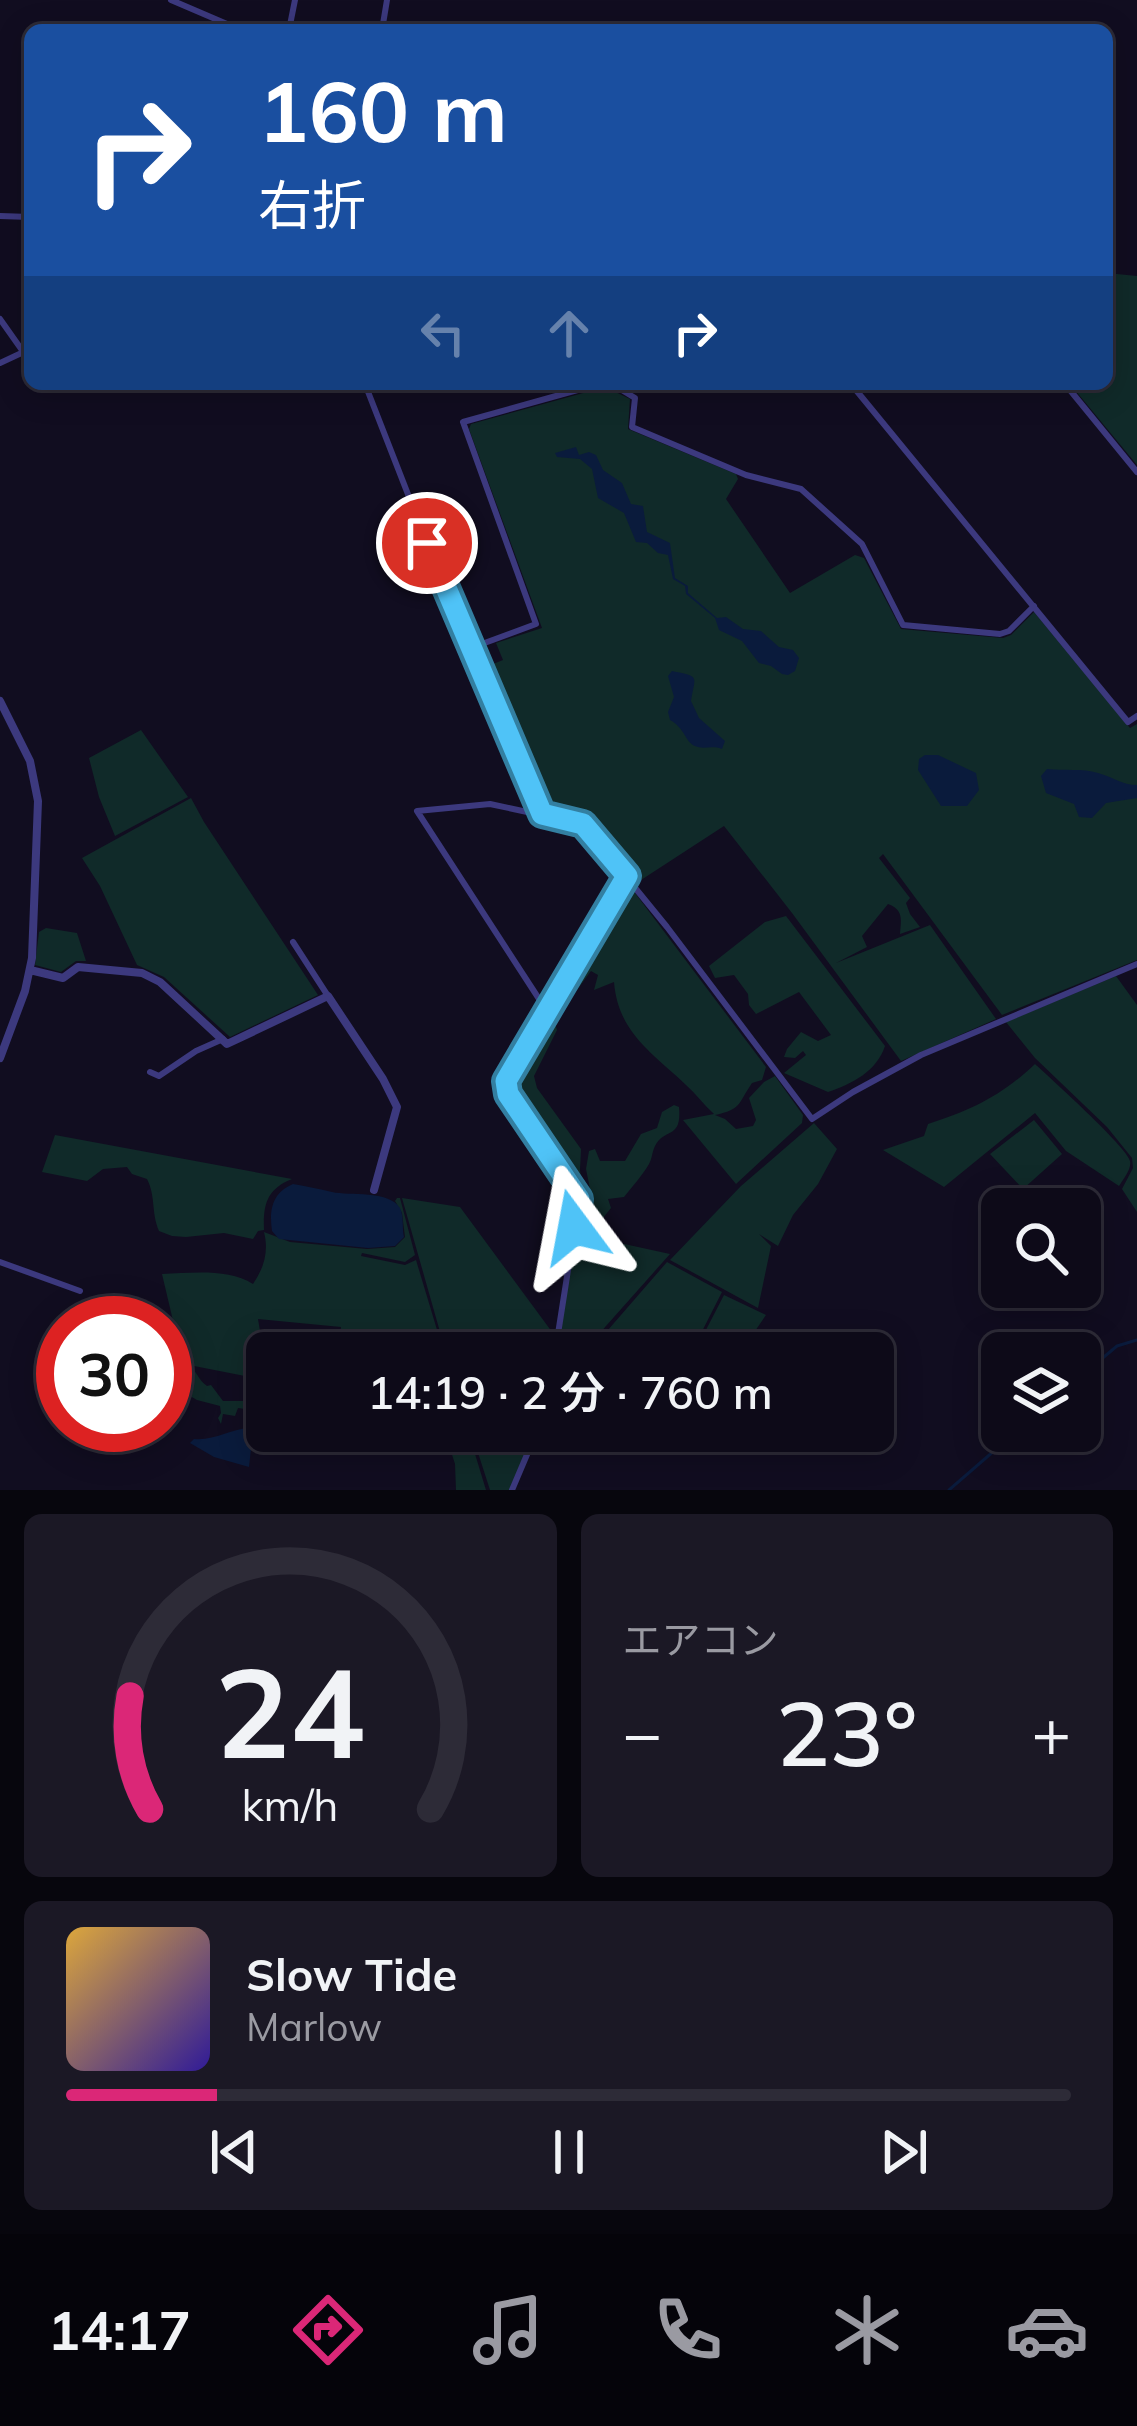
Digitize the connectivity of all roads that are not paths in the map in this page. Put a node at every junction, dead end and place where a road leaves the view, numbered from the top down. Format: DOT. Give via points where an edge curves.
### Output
graph roads {
  1 [pos="171,0"];
  2 [pos="227,24"];
  3 [pos="0,319"];
  4 [pos="24,347"];
  5 [pos="367,390"];
  6 [pos="578,390"];
  7 [pos="622,390"];
  8 [pos="856,390"];
  9 [pos="1070,390"];
  10 [pos="1137,472"];
  11 [pos="1034,606"];
  12 [pos="471,648"];
  13 [pos="0,701"];
  14 [pos="1137,716"];
  15 [pos="542,814"];
  16 [pos="627,876"];
  17 [pos="293,942"];
  18 [pos="1137,964"];
  19 [pos="30,970"];
  20 [pos="328,996"];
  21 [pos="550,1010"];
  22 [pos="223,1040"];
  23 [pos="0,1058"];
  24 [pos="150,1072"];
  25 [pos="374,1190"];
  26 [pos="0,1262"];
  27 [pos="80,1291"];
  28 [pos="558,1332"];
  29 [pos="528,1452"];
  30 [pos="512,1490"];
  1 -- 2 [label="street"];
  3 -- 4 [label="street"];
  5 -- 12 [label="street"];
  6 -- 12 [label="street" via="463,422 536,624"];
  7 -- 11 [label="street" via="635,398 632,427 801,489 862,544 903,625 1000,634"];
  8 -- 11 [label="street"];
  9 -- 10 [label="street"];
  11 -- 14 [label="street" via="1128,722"];
  12 -- 15 [label="street"];
  13 -- 19 [label="street" via="37,788"];
  15 -- 16 [label="street" via="583,824"];
  15 -- 21 [label="street" via="482,803 417,812"];
  16 -- 18 [label="street" via="812,1119 921,1055"];
  16 -- 21 [label="street"];
  17 -- 20 [label="street"];
  19 -- 22 [label="street" via="63,978 78,967 142,973"];
  19 -- 23 [label="street"];
  20 -- 22 [label="street"];
  20 -- 25 [label="street" via="398,1107"];
  21 -- 28 [label="street" via="506,1089 579,1199"];
  22 -- 24 [label="street" via="158,1076"];
  26 -- 27 [label="street"];
  29 -- 30 [label="street"];
}
